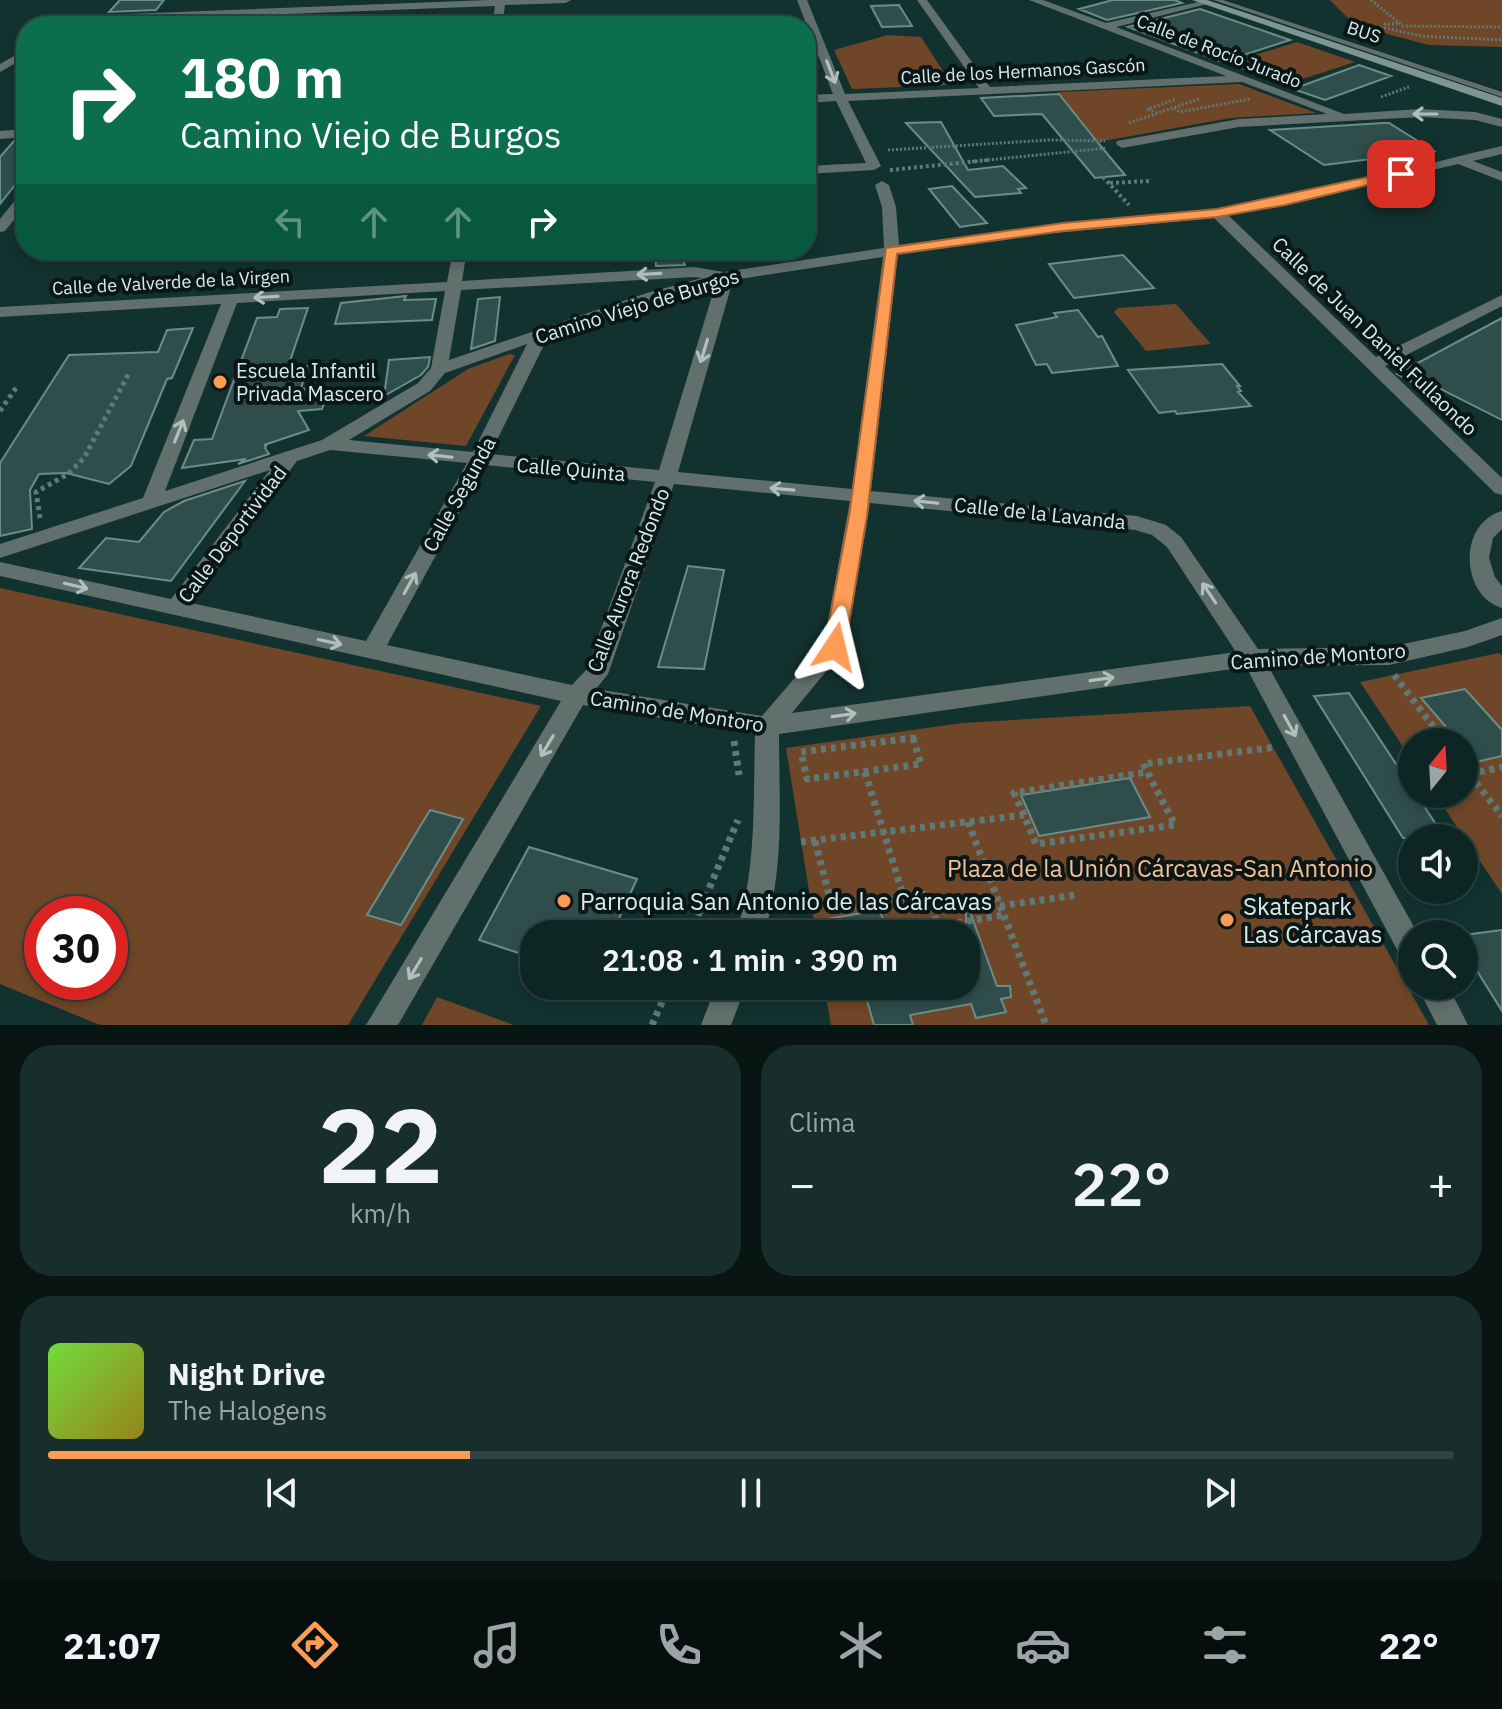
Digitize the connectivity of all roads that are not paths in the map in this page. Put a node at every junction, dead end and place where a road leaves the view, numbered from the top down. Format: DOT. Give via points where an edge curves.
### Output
graph roads {
  1 [pos="179,0"];
  2 [pos="566,0"];
  3 [pos="922,0"];
  4 [pos="1034,0"];
  5 [pos="1216,0"];
  6 [pos="1235,0"];
  7 [pos="501,1"];
  8 [pos="1200,1"];
  9 [pos="94,6"];
  10 [pos="167,15"];
  11 [pos="79,16"];
  12 [pos="144,16"];
  13 [pos="1104,27"];
  14 [pos="816,46"];
  15 [pos="0,71"];
  16 [pos="16,72"];
  17 [pos="1242,79"];
  18 [pos="1502,88"];
  19 [pos="987,91"];
  20 [pos="1502,95"];
  21 [pos="840,97"];
  22 [pos="816,98"];
  23 [pos="1502,102"];
  24 [pos="1346,117"];
  25 [pos="1502,123"];
  26 [pos="1122,144"];
  27 [pos="1502,150"];
  28 [pos="1459,160"];
  29 [pos="816,171"];
  30 [pos="880,174"];
  31 [pos="1502,177"];
  32 [pos="12,213"];
  33 [pos="1217,213"];
  34 [pos="0,228"];
  35 [pos="891,250"];
  36 [pos="458,260"];
  37 [pos="726,276"];
  38 [pos="453,285"];
  39 [pos="231,299"];
  40 [pos="1502,300"];
  41 [pos="0,312"];
  42 [pos="541,334"];
  43 [pos="1373,365"];
  44 [pos="439,369"];
  45 [pos="329,444"];
  46 [pos="289,458"];
  47 [pos="478,461"];
  48 [pos="666,479"];
  49 [pos="1502,489"];
  50 [pos="860,496"];
  51 [pos="150,504"];
  52 [pos="1502,518"];
  53 [pos="0,551"];
  54 [pos="0,569"];
  55 [pos="1502,600"];
  56 [pos="175,609"];
  57 [pos="1502,626"];
  58 [pos="372,651"];
  59 [pos="1252,658"];
  60 [pos="577,695"];
  61 [pos="767,726"];
  62 [pos="755,920"];
  63 [pos="1398,924"];
  64 [pos="726,1000"];
  65 [pos="1440,1000"];
  66 [pos="381,1025"];
  67 [pos="716,1025"];
  68 [pos="1453,1025"];
  1 -- 10 [label="street"];
  2 -- 7 [label="street"];
  3 -- 19 [label="street"];
  4 -- 13 [label="street, Calle de Rocío Jurado"];
  5 -- 20 [label="lane, BUS"];
  6 -- 18 [label="street"];
  7 -- 10 [label="street"];
  8 -- 13 [label="street"];
  8 -- 23 [label="street"];
  9 -- 11 [label="street"];
  10 -- 12 [label="street"];
  13 -- 17 [label="street, Calle de Rocío Jurado"];
  14 -- 21 [label="street, one-way"];
  15 -- 16 [label="street"];
  17 -- 19 [label="street, Calle de los Hermanos Gascón"];
  17 -- 24 [label="street, Calle de Rocío Jurado"];
  19 -- 21 [label="street, Calle de los Hermanos Gascón"];
  21 -- 22 [label="street, Calle de los Hermanos Gascón"];
  21 -- 30 [label="street"];
  25 -- 24 [label="street, one-way" via="1453,114"];
  24 -- 26 [label="street" via="1239,123"];
  27 -- 28 [label="street, Camino Viejo de Burgos"];
  28 -- 31 [label="street"];
  28 -- 33 [label="street, Camino Viejo de Burgos"];
  29 -- 30 [label="street"];
  30 -- 35 [label="street" via="889,207"];
  32 -- 34 [label="street"];
  33 -- 35 [label="street, Camino Viejo de Burgos"];
  33 -- 43 [label="street, Calle de Juan Daniel Fullaondo"];
  35 -- 37 [label="street, Camino Viejo de Burgos"];
  35 -- 50 [label="street"];
  36 -- 38 [label="street"];
  37 -- 38 [label="street, Calle de Valverde de la Virgen, one-way" via="694,272"];
  37 -- 42 [label="street, Camino Viejo de Burgos"];
  37 -- 48 [label="street, Calle Aurora Redondo, one-way"];
  38 -- 39 [label="street, Calle de Valverde de la Virgen, one-way"];
  38 -- 44 [label="street"];
  39 -- 41 [label="street, Calle de Valverde de la Virgen"];
  51 -- 39 [label="street, one-way"];
  40 -- 43 [label="street"];
  42 -- 44 [label="street, Camino Viejo de Burgos"];
  42 -- 47 [label="street, Calle Segunda"];
  43 -- 49 [label="street, Calle de Juan Daniel Fullaondo"];
  44 -- 45 [label="street, Camino Viejo de Burgos" via="424,387"];
  45 -- 46 [label="street, Camino Viejo de Burgos"];
  47 -- 45 [label="street, Calle Quinta, one-way"];
  46 -- 51 [label="street, Camino Viejo de Burgos"];
  46 -- 56 [label="street, Calle Deportividad"];
  47 -- 48 [label="street, Calle Quinta"];
  58 -- 47 [label="street, Calle Segunda, one-way"];
  50 -- 48 [label="street, Calle Quinta, one-way"];
  48 -- 60 [label="street, Calle Aurora Redondo" via="596,674"];
  59 -- 50 [label="street, Calle de la Lavanda, one-way" via="1174,542 1159,530 1137,523"];
  50 -- 61 [label="street" via="835,647"];
  51 -- 53 [label="street, Camino Viejo de Burgos"];
  52 -- 55 [label="street" via="1484,531 1477,549 1481,570"];
  54 -- 56 [label="street, Camino de Montoro, one-way"];
  56 -- 58 [label="street, Camino de Montoro, one-way"];
  57 -- 59 [label="street, Camino de Montoro" via="1389,656"];
  58 -- 60 [label="street, Camino de Montoro"];
  61 -- 59 [label="street, Camino de Montoro, one-way"];
  59 -- 63 [label="street, Calle de la Lavanda, one-way"];
  60 -- 61 [label="street, Camino de Montoro"];
  60 -- 66 [label="street, Calle Aurora Redondo, one-way"];
  61 -- 62 [label="street" via="769,846"];
  64 -- 67 [label="street"];
  65 -- 68 [label="street"];
}
